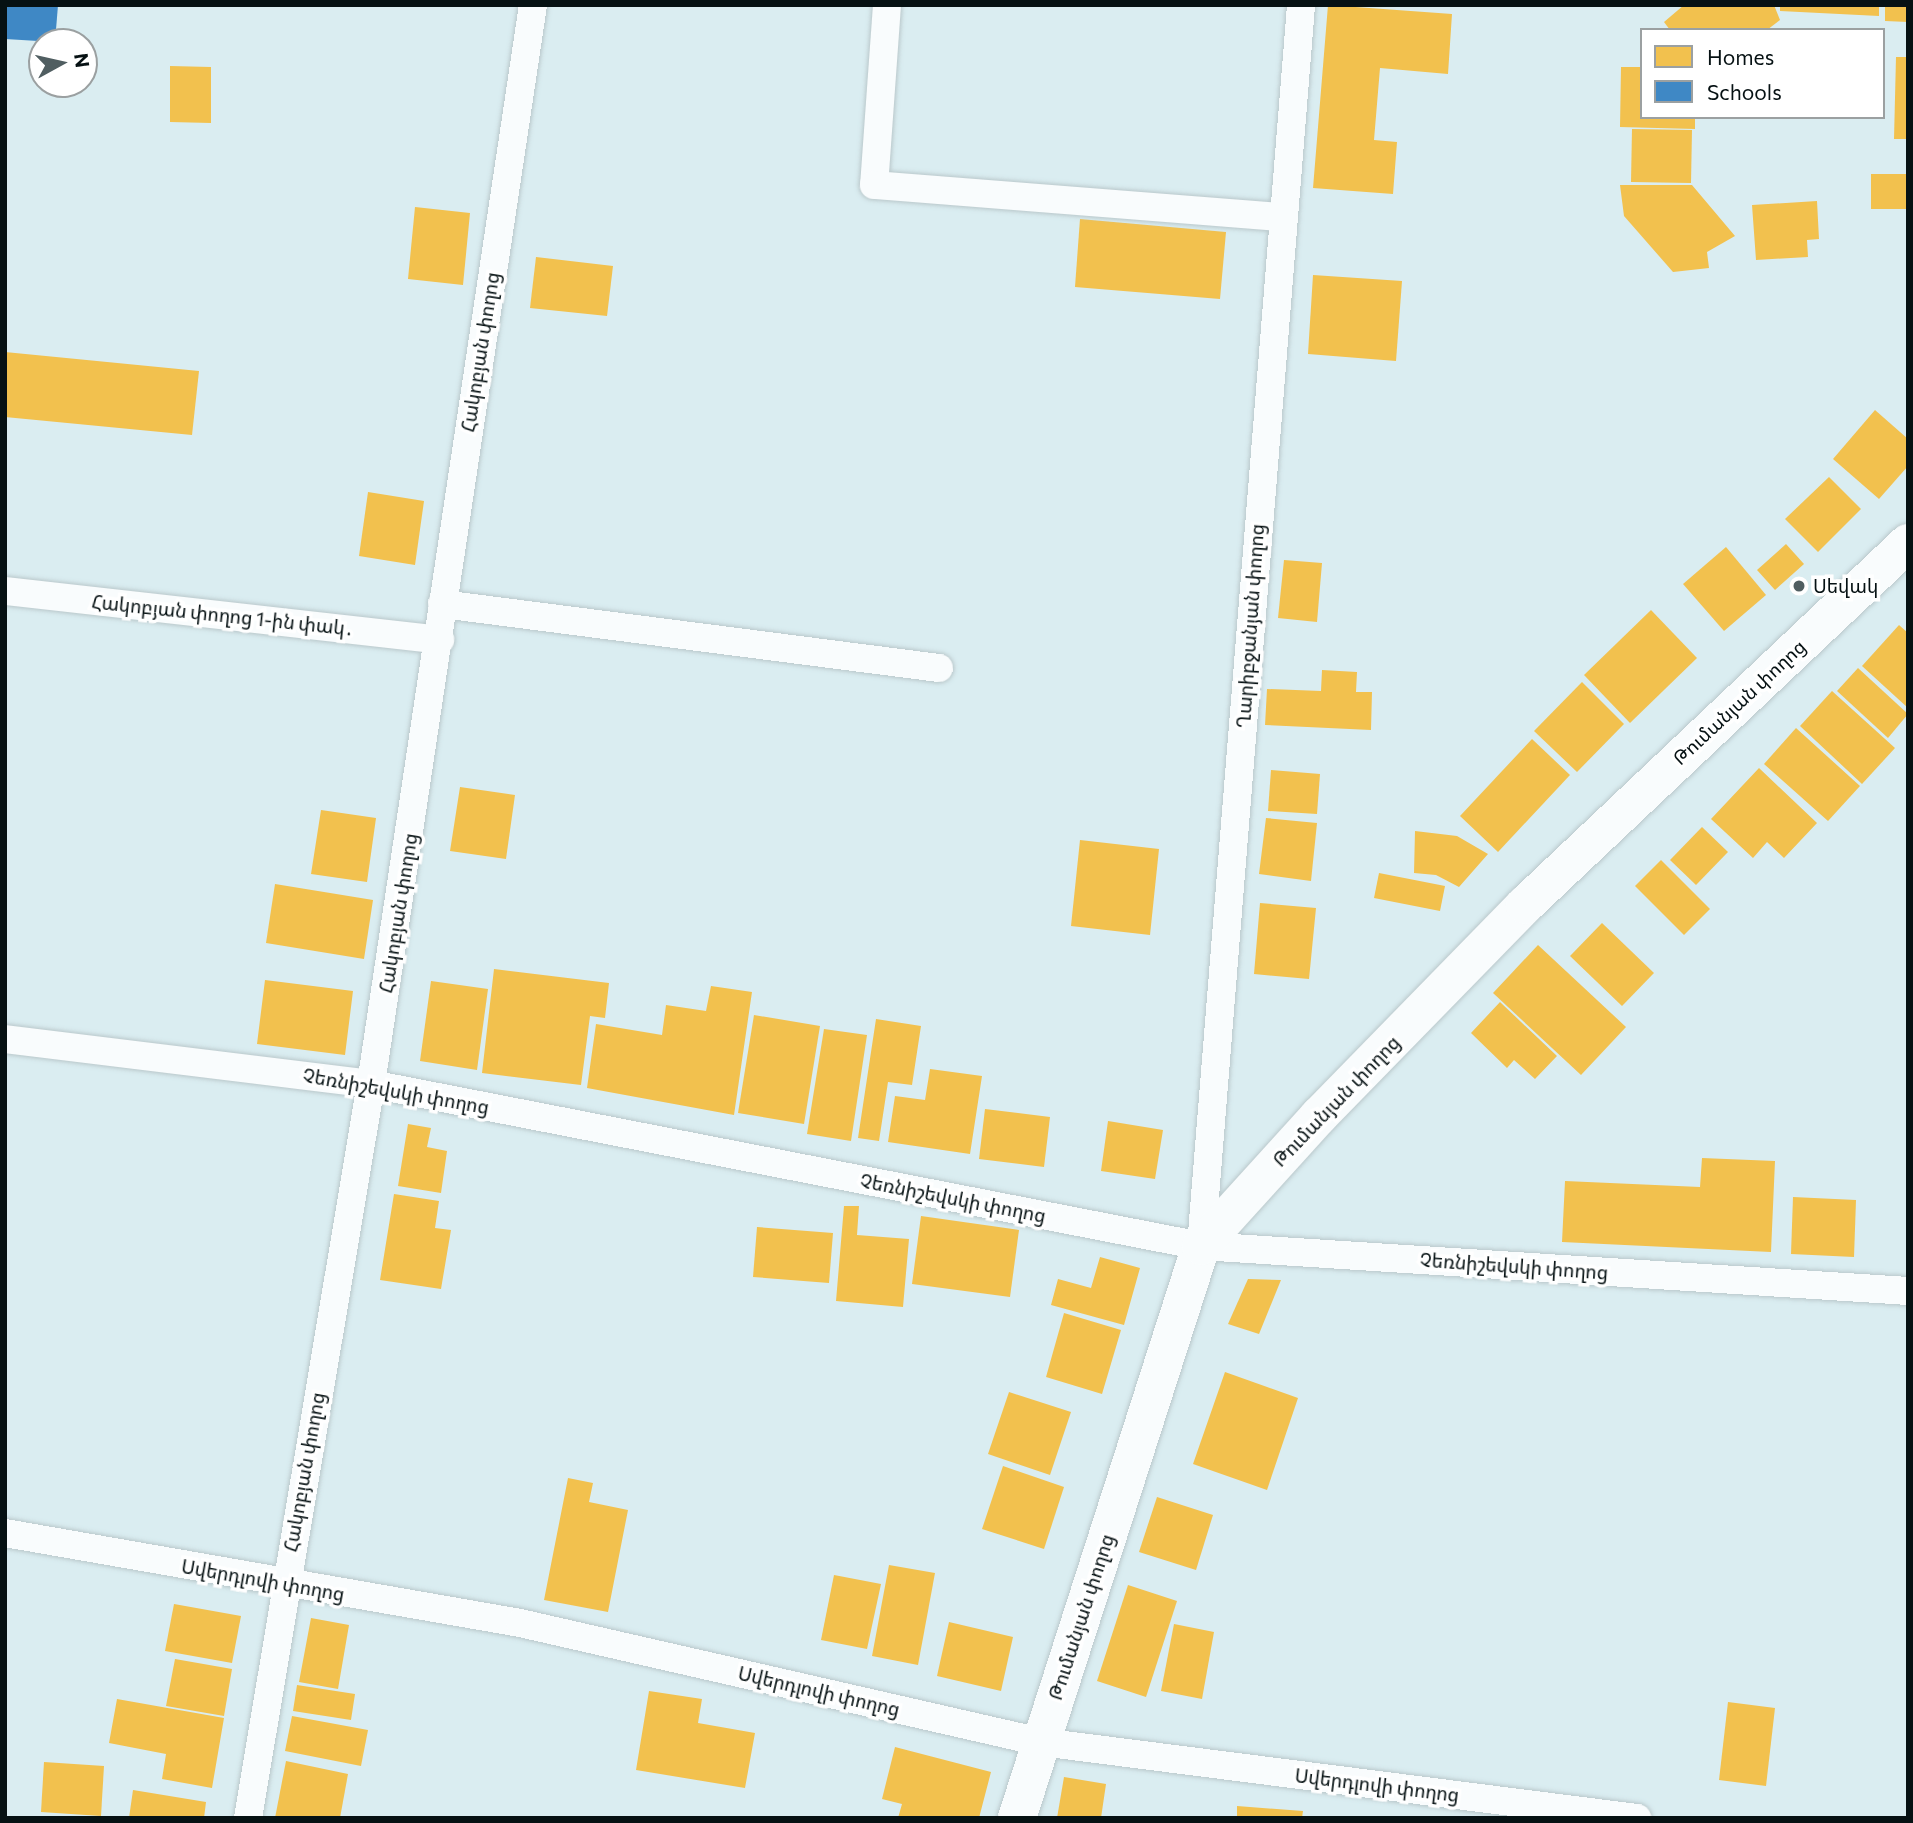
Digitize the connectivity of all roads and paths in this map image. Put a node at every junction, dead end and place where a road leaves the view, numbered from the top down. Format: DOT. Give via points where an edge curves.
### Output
graph roads {
  1 [pos="533,5"];
  2 [pos="887,5"];
  3 [pos="1301,5"];
  4 [pos="1282,217"];
  5 [pos="1908,543"];
  6 [pos="5,591"];
  7 [pos="442,604"];
  8 [pos="440,640"];
  9 [pos="939,668"];
  10 [pos="5,1039"];
  11 [pos="371,1084"];
  12 [pos="1201,1246"];
  13 [pos="1908,1291"];
  14 [pos="5,1533"];
  15 [pos="285,1585"];
  16 [pos="1041,1742"];
  17 [pos="248,1818"];
  18 [pos="1017,1818"];
  19 [pos="1637,1818"];
  1 -- 7 [label="street, Հակոբյան փողոց"];
  2 -- 4 [label="street" via="874,185"];
  3 -- 4 [label="street, Ղարիբջանյան փողոց"];
  4 -- 12 [label="street, Ղարիբջանյան փողոց"];
  5 -- 12 [label="main road, Թումանյան փողոց" via="1525,905 1319,1116"];
  6 -- 8 [label="street, Հակոբյան փողոց 1-ին փակ․"];
  7 -- 8 [label="street, Հակոբյան փողոց"];
  7 -- 9 [label="street"];
  8 -- 11 [label="street, Հակոբյան փողոց"];
  10 -- 11 [label="street, Չեռնիշեվսկի փողոց"];
  11 -- 12 [label="street, Չեռնիշեվսկի փողոց"];
  11 -- 15 [label="street, Հակոբյան փողոց"];
  12 -- 13 [label="street, Չեռնիշեվսկի փողոց"];
  12 -- 16 [label="main road, Թումանյան փողոց"];
  14 -- 15 [label="street, Սվերդլովի փողոց"];
  15 -- 16 [label="street, Սվերդլովի փողոց" via="520,1623"];
  15 -- 17 [label="street, Հակոբյան փողոց"];
  16 -- 18 [label="main road, Թումանյան փողոց"];
  16 -- 19 [label="street, Սվերդլովի փողոց"];
}
